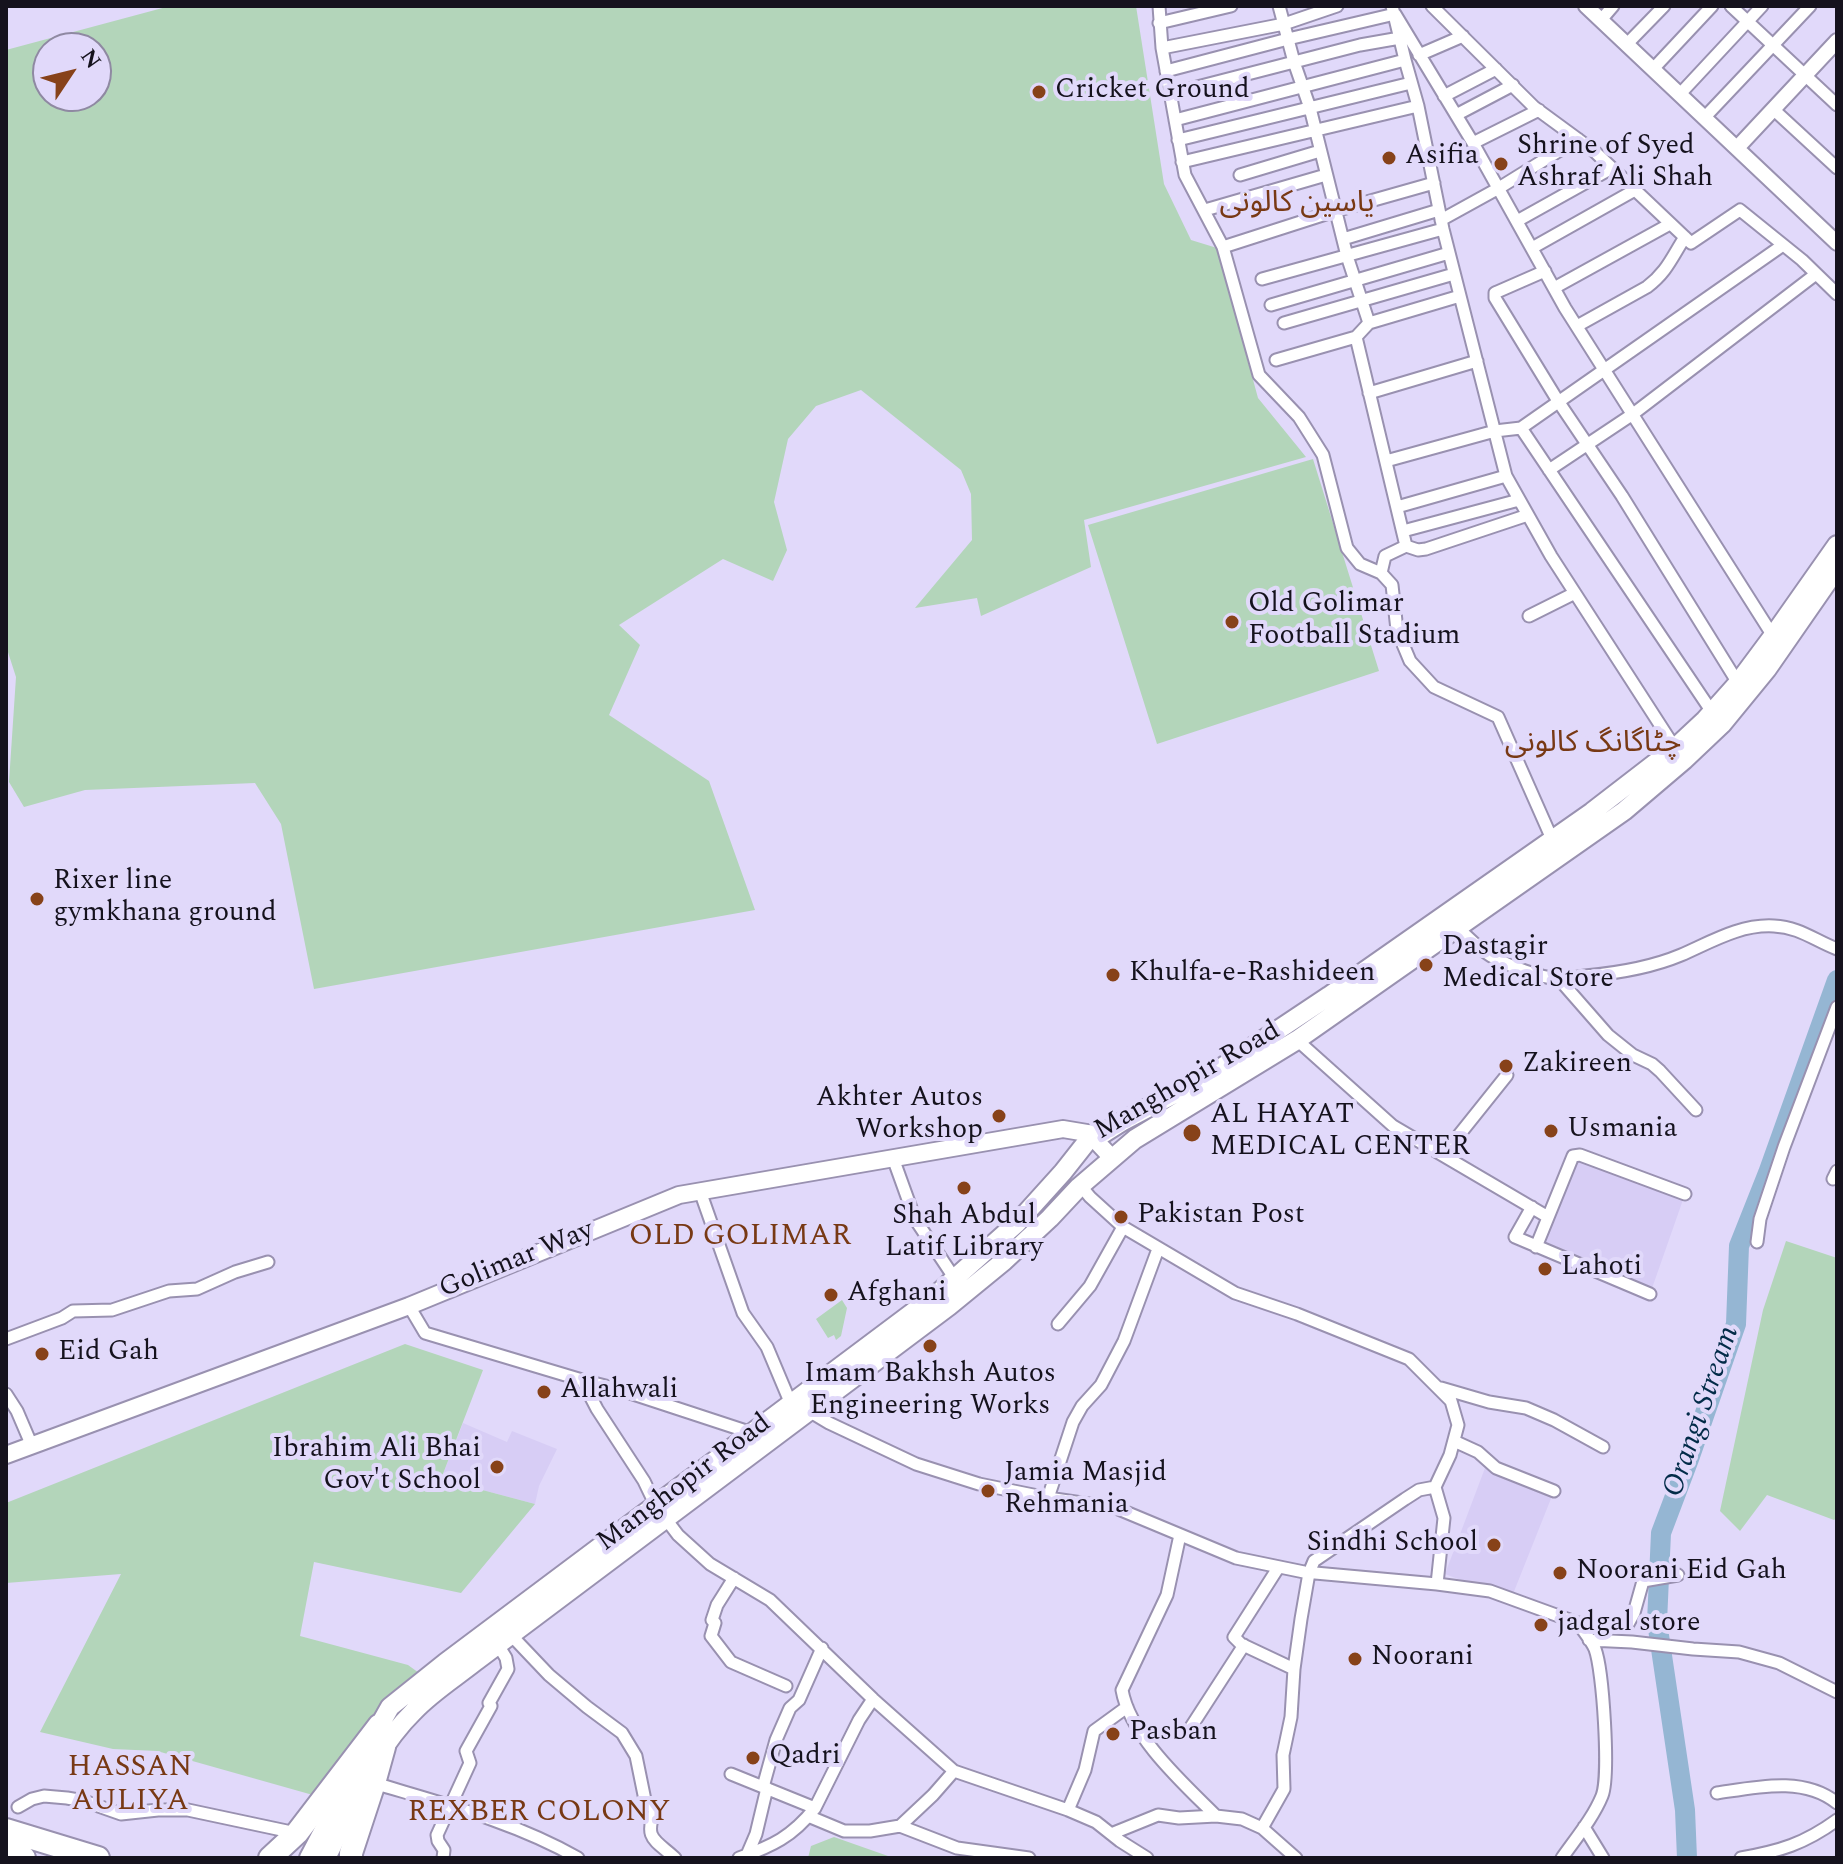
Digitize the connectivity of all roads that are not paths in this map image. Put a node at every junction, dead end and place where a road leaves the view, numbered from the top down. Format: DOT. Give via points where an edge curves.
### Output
graph roads {
  1 [pos="1159,6"];
  2 [pos="1231,6"];
  3 [pos="1279,6"];
  4 [pos="1337,6"];
  5 [pos="1409,6"];
  6 [pos="1432,6"];
  7 [pos="1586,6"];
  8 [pos="1613,6"];
  9 [pos="1664,6"];
  10 [pos="1712,6"];
  11 [pos="1731,6"];
  12 [pos="1762,6"];
  13 [pos="1810,6"];
  14 [pos="1394,11"];
  15 [pos="1601,20"];
  16 [pos="1747,21"];
  17 [pos="1159,23"];
  18 [pos="1284,24"];
  19 [pos="1463,36"];
  20 [pos="1400,38"];
  21 [pos="1288,39"];
  22 [pos="1837,41"];
  23 [pos="1627,44"];
  24 [pos="1773,45"];
  25 [pos="1162,48"];
  26 [pos="1419,55"];
  27 [pos="1405,60"];
  28 [pos="1294,62"];
  29 [pos="1496,69"];
  30 [pos="1653,69"];
  31 [pos="1166,71"];
  32 [pos="1805,75"];
  33 [pos="1411,83"];
  34 [pos="1513,85"];
  35 [pos="1303,86"];
  36 [pos="1170,94"];
  37 [pos="1680,94"];
  38 [pos="1444,96"];
  39 [pos="1836,102"];
  40 [pos="1418,106"];
  41 [pos="1310,108"];
  42 [pos="1773,109"];
  43 [pos="1539,110"];
  44 [pos="1456,115"];
  45 [pos="1705,117"];
  46 [pos="1175,120"];
  47 [pos="1315,130"];
  48 [pos="1578,139"];
  49 [pos="1178,140"];
  50 [pos="1473,143"];
  51 [pos="1737,148"];
  52 [pos="1320,151"];
  53 [pos="1182,162"];
  54 [pos="1612,168"];
  55 [pos="1837,168"];
  56 [pos="1240,175"];
  57 [pos="1326,175"];
  58 [pos="1434,183"];
  59 [pos="1499,188"];
  60 [pos="1635,190"];
  61 [pos="1205,210"];
  62 [pos="1335,211"];
  63 [pos="1441,220"];
  64 [pos="1517,221"];
  65 [pos="1670,224"];
  66 [pos="1685,237"];
  67 [pos="1343,239"];
  68 [pos="1837,243"];
  69 [pos="1783,245"];
  70 [pos="1223,247"];
  71 [pos="1532,248"];
  72 [pos="1449,253"];
  73 [pos="1347,256"];
  74 [pos="1545,271"];
  75 [pos="1454,274"];
  76 [pos="1816,274"];
  77 [pos="1262,279"];
  78 [pos="1355,280"];
  79 [pos="1554,288"];
  80 [pos="1837,294"];
  81 [pos="1460,296"];
  82 [pos="1361,300"];
  83 [pos="1271,305"];
  84 [pos="1284,323"];
  85 [pos="1369,323"];
  86 [pos="1577,326"];
  87 [pos="1356,337"];
  88 [pos="1276,360"];
  89 [pos="1477,361"];
  90 [pos="1604,371"];
  91 [pos="1369,393"];
  92 [pos="1558,401"];
  93 [pos="1633,414"];
  94 [pos="1521,428"];
  95 [pos="1495,431"];
  96 [pos="1588,445"];
  97 [pos="1386,461"];
  98 [pos="1549,470"];
  99 [pos="1506,476"];
  100 [pos="1519,500"];
  101 [pos="1397,507"];
  102 [pos="1528,515"];
  103 [pos="1403,531"];
  104 [pos="1837,545"];
  105 [pos="1406,546"];
  106 [pos="1837,568"];
  107 [pos="1381,573"];
  108 [pos="1575,593"];
  109 [pos="1529,616"];
  110 [pos="1773,636"];
  111 [pos="1738,683"];
  112 [pos="1712,712"];
  113 [pos="1675,748"];
  114 [pos="1552,839"];
  115 [pos="1458,928"];
  116 [pos="1832,947"];
  117 [pos="1559,979"];
  118 [pos="1837,1007"];
  119 [pos="1297,1040"];
  120 [pos="1507,1075"];
  121 [pos="1696,1110"];
  122 [pos="1093,1134"];
  123 [pos="1443,1155"];
  124 [pos="893,1158"];
  125 [pos="1112,1158"];
  126 [pos="1080,1185"];
  127 [pos="700,1191"];
  128 [pos="1685,1194"];
  129 [pos="1532,1207"];
  130 [pos="1548,1217"];
  131 [pos="1123,1227"];
  132 [pos="1757,1242"];
  133 [pos="1536,1247"];
  134 [pos="1158,1249"];
  135 [pos="268,1262"];
  136 [pos="955,1279"];
  137 [pos="1650,1294"];
  138 [pos="409,1306"];
  139 [pos="1058,1324"];
  140 [pos="6,1339"];
  141 [pos="582,1380"];
  142 [pos="1437,1386"];
  143 [pos="6,1394"];
  144 [pos="791,1404"];
  145 [pos="809,1411"];
  146 [pos="752,1433"];
  147 [pos="1454,1441"];
  148 [pos="32,1446"];
  149 [pos="1603,1447"];
  150 [pos="6,1455"];
  151 [pos="1435,1487"];
  152 [pos="1554,1491"];
  153 [pos="1048,1498"];
  154 [pos="661,1512"];
  155 [pos="1180,1535"];
  156 [pos="1278,1568"];
  157 [pos="1309,1573"];
  158 [pos="1678,1575"];
  159 [pos="734,1578"];
  160 [pos="1437,1584"];
  161 [pos="1578,1623"];
  162 [pos="504,1640"];
  163 [pos="1589,1640"];
  164 [pos="1244,1645"];
  165 [pos="822,1648"];
  166 [pos="1294,1669"];
  167 [pos="786,1686"];
  168 [pos="1837,1692"];
  169 [pos="873,1699"];
  170 [pos="1127,1707"];
  171 [pos="1189,1730"];
  172 [pos="381,1737"];
  173 [pos="954,1771"];
  174 [pos="731,1774"];
  175 [pos="336,1783"];
  176 [pos="374,1783"];
  177 [pos="765,1788"];
  178 [pos="1831,1792"];
  179 [pos="1717,1793"];
  180 [pos="1837,1803"];
  181 [pos="449,1805"];
  182 [pos="18,1807"];
  183 [pos="1068,1810"];
  184 [pos="812,1812"];
  185 [pos="1216,1816"];
  186 [pos="1837,1820"];
  187 [pos="900,1826"];
  188 [pos="1584,1827"];
  189 [pos="1262,1828"];
  190 [pos="6,1830"];
  191 [pos="297,1833"];
  192 [pos="1111,1834"];
  193 [pos="772,1846"];
  194 [pos="6,1852"];
  195 [pos="351,1855"];
  196 [pos="743,1856"];
  197 [pos="24,1858"];
  198 [pos="98,1858"];
  199 [pos="270,1858"];
  200 [pos="283,1858"];
  201 [pos="309,1858"];
  202 [pos="326,1858"];
  203 [pos="443,1858"];
  204 [pos="578,1858"];
  205 [pos="675,1858"];
  206 [pos="765,1858"];
  207 [pos="1029,1858"];
  208 [pos="1147,1858"];
  209 [pos="1296,1858"];
  210 [pos="1562,1858"];
  211 [pos="1603,1858"];
  212 [pos="1741,1858"];
  1 -- 17 [label="street"];
  2 -- 17 [label="street"];
  3 -- 18 [label="street"];
  4 -- 18 [label="street"];
  5 -- 14 [label="street"];
  6 -- 19 [label="street"];
  7 -- 15 [label="street"];
  8 -- 15 [label="street"];
  9 -- 23 [label="street"];
  10 -- 30 [label="street"];
  11 -- 16 [label="street"];
  12 -- 16 [label="street"];
  13 -- 24 [label="street"];
  14 -- 20 [label="street"];
  14 -- 21 [label="street"];
  14 -- 26 [label="street"];
  15 -- 23 [label="street"];
  16 -- 24 [label="street"];
  16 -- 37 [label="street"];
  17 -- 25 [label="street"];
  18 -- 21 [label="street"];
  18 -- 25 [label="street"];
  19 -- 26 [label="street"];
  19 -- 29 [label="street"];
  20 -- 27 [label="street"];
  20 -- 28 [label="street"];
  21 -- 28 [label="street"];
  21 -- 31 [label="street"];
  22 -- 32 [label="street"];
  23 -- 30 [label="street"];
  24 -- 32 [label="street"];
  24 -- 45 [label="street"];
  25 -- 31 [label="street"];
  26 -- 38 [label="street"];
  27 -- 33 [label="street"];
  27 -- 35 [label="street"];
  28 -- 35 [label="street"];
  28 -- 36 [label="street"];
  29 -- 34 [label="street"];
  29 -- 38 [label="street"];
  30 -- 37 [label="street"];
  31 -- 36 [label="street"];
  32 -- 39 [label="street"];
  32 -- 42 [label="street"];
  33 -- 40 [label="street"];
  33 -- 41 [label="street"];
  34 -- 43 [label="street"];
  34 -- 44 [label="street"];
  35 -- 41 [label="street"];
  35 -- 46 [label="street"];
  36 -- 46 [label="street"];
  37 -- 45 [label="street"];
  38 -- 44 [label="street"];
  40 -- 47 [label="street"];
  40 -- 58 [label="street"];
  41 -- 47 [label="street"];
  41 -- 49 [label="street"];
  42 -- 51 [label="street"];
  42 -- 55 [label="street"];
  43 -- 48 [label="street"];
  43 -- 50 [label="street"];
  44 -- 50 [label="street"];
  45 -- 51 [label="street"];
  46 -- 49 [label="street"];
  47 -- 52 [label="street"];
  47 -- 53 [label="street"];
  48 -- 54 [label="street"];
  48 -- 59 [label="street"];
  49 -- 53 [label="street"];
  50 -- 59 [label="street"];
  51 -- 68 [label="street"];
  52 -- 56 [label="street"];
  52 -- 57 [label="street"];
  53 -- 61 [label="street"];
  54 -- 60 [label="street"];
  54 -- 64 [label="street"];
  57 -- 61 [label="street"];
  57 -- 62 [label="street"];
  58 -- 62 [label="street"];
  58 -- 63 [label="street"];
  59 -- 63 [label="street"];
  59 -- 64 [label="street"];
  60 -- 65 [label="street"];
  60 -- 71 [label="street"];
  61 -- 70 [label="street"];
  62 -- 67 [label="street"];
  62 -- 70 [label="street"];
  63 -- 67 [label="street"];
  63 -- 72 [label="street"];
  63 -- 73 [label="street"];
  64 -- 71 [label="street"];
  65 -- 66 [label="street"];
  65 -- 79 [label="street"];
  66 -- 69 [label="street" via="1691,243 1740,210"];
  66 -- 86 [label="street" via="1657,280"];
  67 -- 73 [label="street"];
  69 -- 76 [label="street"];
  69 -- 90 [label="street"];
  70 -- 107 [label="street" via="1259,375 1299,417 1323,455 1347,548 1360,564"];
  71 -- 74 [label="street"];
  72 -- 75 [label="street"];
  72 -- 78 [label="street"];
  73 -- 77 [label="street"];
  73 -- 78 [label="street"];
  74 -- 79 [label="street"];
  74 -- 92 [label="street" via="1494,295"];
  75 -- 81 [label="street"];
  75 -- 82 [label="street"];
  76 -- 80 [label="street"];
  76 -- 93 [label="street"];
  78 -- 82 [label="street"];
  78 -- 83 [label="street"];
  79 -- 86 [label="street"];
  81 -- 85 [label="street"];
  81 -- 89 [label="street"];
  82 -- 84 [label="street"];
  82 -- 85 [label="street"];
  85 -- 87 [label="street"];
  86 -- 90 [label="street"];
  87 -- 88 [label="street"];
  87 -- 91 [label="street"];
  89 -- 91 [label="street"];
  89 -- 95 [label="street"];
  90 -- 92 [label="street"];
  90 -- 93 [label="street"];
  91 -- 97 [label="street"];
  92 -- 94 [label="street"];
  92 -- 96 [label="street"];
  93 -- 96 [label="street"];
  93 -- 110 [label="street"];
  94 -- 95 [label="street"];
  94 -- 98 [label="street"];
  95 -- 97 [label="street"];
  95 -- 99 [label="street"];
  96 -- 98 [label="street"];
  96 -- 111 [label="street"];
  97 -- 101 [label="street"];
  98 -- 112 [label="street"];
  99 -- 100 [label="street"];
  99 -- 101 [label="street"];
  100 -- 102 [label="street"];
  100 -- 103 [label="street"];
  101 -- 103 [label="street"];
  102 -- 105 [label="street" via="1426,549"];
  102 -- 108 [label="street"];
  103 -- 105 [label="street"];
  104 -- 110 [label="main road, Manghopir Road"];
  105 -- 107 [label="street" via="1385,556"];
  106 -- 115 [label="main road, Manghopir Road" via="1722,724 1624,811"];
  107 -- 114 [label="street" via="1392,585 1397,630 1410,661 1434,687 1498,717"];
  108 -- 109 [label="street"];
  108 -- 113 [label="street"];
  110 -- 111 [label="main road, Manghopir Road"];
  111 -- 112 [label="main road, Manghopir Road"];
  112 -- 113 [label="main road, Manghopir Road"];
  113 -- 114 [label="main road, Manghopir Road"];
  114 -- 122 [label="main road, Manghopir Road" via="1212,1074 1101,1135"];
  115 -- 117 [label="street" via="1501,961"];
  115 -- 119 [label="main road, Manghopir Road"];
  116 -- 117 [label="street" via="1799,930 1760,926 1728,933 1646,968"];
  117 -- 121 [label="street" via="1608,1035 1652,1064"];
  118 -- 132 [label="street" via="1784,1147"];
  119 -- 123 [label="street" via="1393,1126"];
  119 -- 125 [label="main road, Manghopir Road"];
  120 -- 123 [label="street"];
  122 -- 124 [label="main road, Golimar Way" via="1063,1129"];
  122 -- 125 [label="main road"];
  122 -- 136 [label="main road, Manghopir Road" via="1017,1223"];
  123 -- 129 [label="street"];
  124 -- 127 [label="main road, Golimar Way"];
  124 -- 136 [label="street" via="915,1219"];
  125 -- 126 [label="main road, Manghopir Road"];
  126 -- 131 [label="street"];
  126 -- 145 [label="main road, Manghopir Road" via="993,1270"];
  127 -- 138 [label="main road, Golimar Way"];
  127 -- 144 [label="street" via="743,1313 767,1347"];
  128 -- 130 [label="street" via="1573,1156"];
  129 -- 130 [label="street"];
  129 -- 133 [label="street" via="1515,1237"];
  130 -- 133 [label="street"];
  131 -- 134 [label="street"];
  131 -- 139 [label="street" via="1090,1286"];
  133 -- 137 [label="street"];
  134 -- 142 [label="street" via="1235,1293 1409,1359"];
  134 -- 153 [label="street" via="1124,1341 1073,1422"];
  135 -- 140 [label="street" via="197,1289 169,1291 112,1310 73,1311"];
  136 -- 144 [label="main road, Manghopir Road"];
  138 -- 141 [label="street" via="425,1333"];
  138 -- 148 [label="main road, Golimar Way"];
  141 -- 146 [label="street"];
  141 -- 154 [label="street"];
  142 -- 147 [label="street" via="1451,1401 1458,1425"];
  142 -- 149 [label="street" via="1526,1408"];
  143 -- 148 [label="street"];
  144 -- 146 [label="main road, Manghopir Road"];
  145 -- 153 [label="street" via="916,1464"];
  145 -- 154 [label="main road, Manghopir Road"];
  146 -- 154 [label="main road, Manghopir Road"];
  147 -- 151 [label="street"];
  147 -- 152 [label="street" via="1496,1468"];
  148 -- 150 [label="main road, Golimar Way"];
  151 -- 157 [label="street" via="1419,1490 1314,1561"];
  151 -- 160 [label="street" via="1444,1518"];
  153 -- 155 [label="street" via="1116,1508"];
  154 -- 159 [label="street" via="710,1564"];
  154 -- 162 [label="main road, Manghopir Road"];
  154 -- 172 [label="main road, Manghopir Road" via="403,1696 390,1707"];
  155 -- 156 [label="street"];
  155 -- 170 [label="street" via="1167,1595 1122,1690"];
  156 -- 157 [label="street"];
  156 -- 164 [label="street" via="1234,1637"];
  157 -- 160 [label="street"];
  157 -- 166 [label="street"];
  158 -- 161 [label="street" via="1643,1581 1627,1626"];
  159 -- 165 [label="street" via="770,1600"];
  159 -- 167 [label="street" via="717,1605 711,1636 731,1662"];
  160 -- 161 [label="street" via="1490,1591"];
  161 -- 163 [label="street"];
  162 -- 172 [label="main road, Manghopir Road"];
  162 -- 181 [label="street" via="508,1669 466,1751 470,1763"];
  162 -- 205 [label="street" via="622,1733 636,1756 645,1800 655,1810 649,1827 653,1839"];
  163 -- 168 [label="street" via="1739,1652 1779,1663"];
  163 -- 188 [label="street" via="1601,1680 1606,1778"];
  164 -- 166 [label="street"];
  164 -- 171 [label="street"];
  165 -- 169 [label="street"];
  165 -- 177 [label="street" via="776,1740"];
  166 -- 189 [label="street" via="1284,1789"];
  169 -- 173 [label="street"];
  169 -- 184 [label="street"];
  170 -- 183 [label="street" via="1094,1731"];
  170 -- 185 [label="street" via="1162,1762"];
  172 -- 175 [label="highway"];
  172 -- 176 [label="highway"];
  172 -- 201 [label="main road, Manghopir Road"];
  172 -- 202 [label="main road, Manghopir Road"];
  173 -- 183 [label="street"];
  173 -- 187 [label="street"];
  174 -- 177 [label="street"];
  175 -- 191 [label="highway"];
  175 -- 200 [label="highway"];
  176 -- 181 [label="street"];
  176 -- 195 [label="highway"];
  177 -- 184 [label="street"];
  177 -- 196 [label="street" via="756,1834"];
  178 -- 179 [label="street" via="1759,1786"];
  178 -- 180 [label="street"];
  181 -- 203 [label="street" via="437,1835"];
  181 -- 204 [label="street"];
  182 -- 191 [label="street" via="44,1796 67,1798 121,1814 188,1810"];
  183 -- 192 [label="street"];
  184 -- 187 [label="street" via="844,1831"];
  184 -- 193 [label="street"];
  185 -- 189 [label="street"];
  185 -- 192 [label="street" via="1158,1815"];
  186 -- 212 [label="street" via="1782,1850"];
  187 -- 207 [label="street" via="957,1848"];
  188 -- 210 [label="street"];
  188 -- 211 [label="street"];
  189 -- 209 [label="street"];
  190 -- 198 [label="highway"];
  191 -- 199 [label="highway"];
  192 -- 208 [label="street"];
  193 -- 196 [label="street"];
  193 -- 206 [label="street"];
  194 -- 197 [label="highway"];
}
